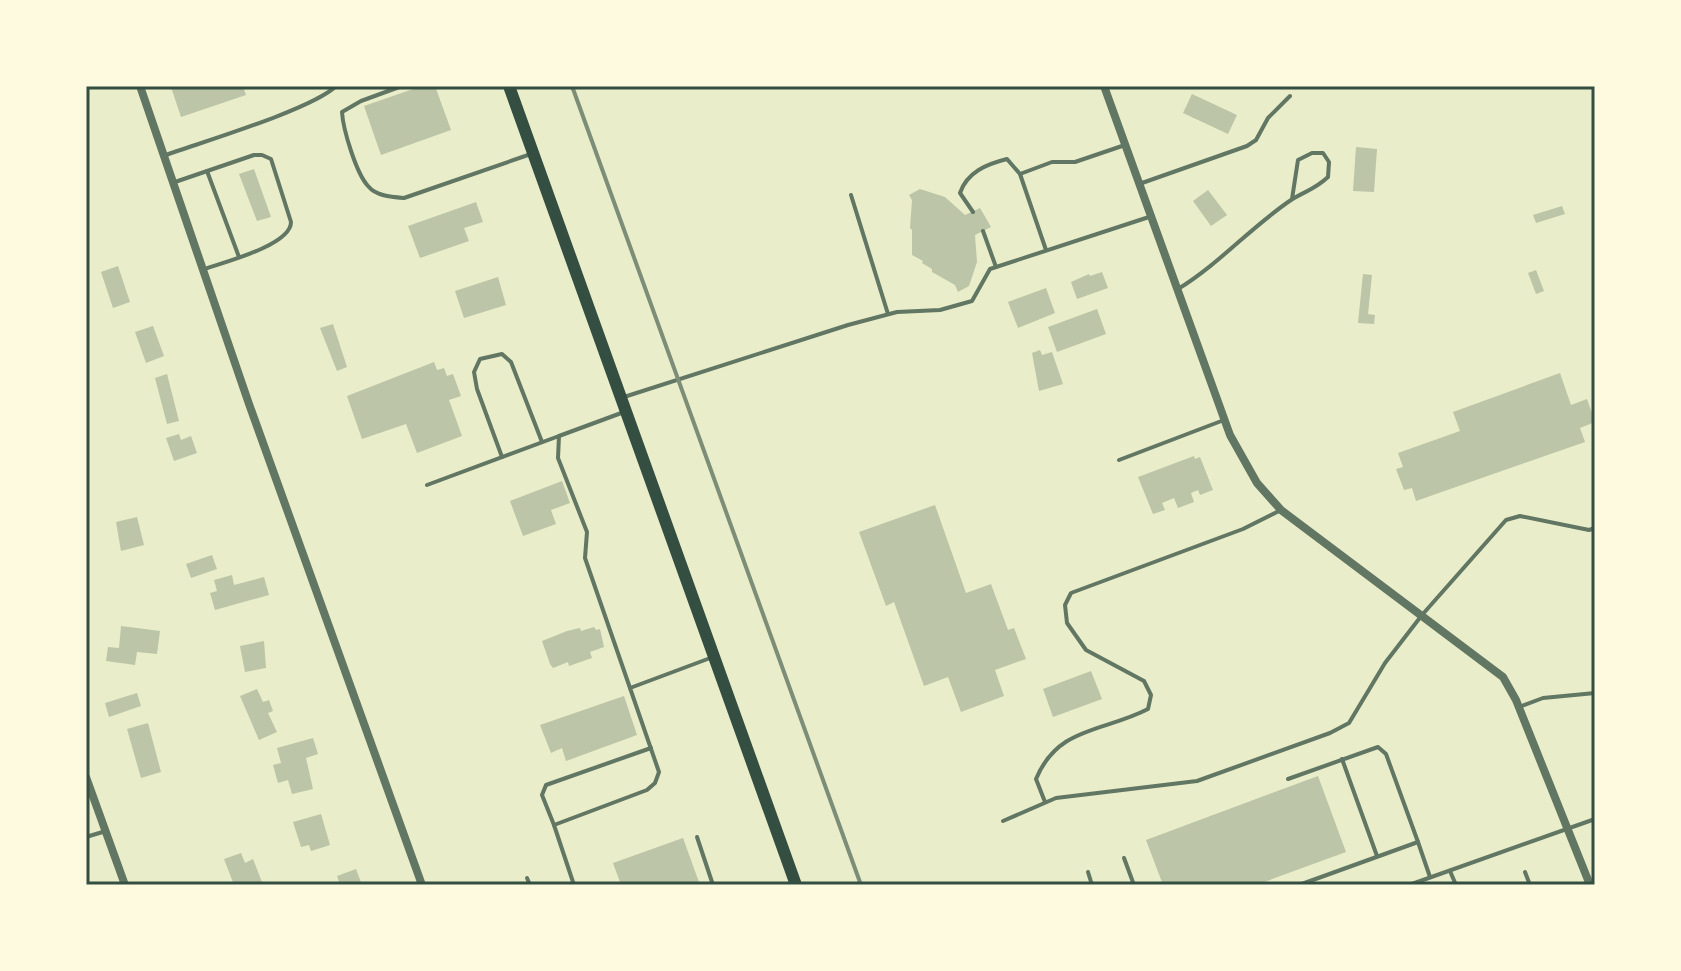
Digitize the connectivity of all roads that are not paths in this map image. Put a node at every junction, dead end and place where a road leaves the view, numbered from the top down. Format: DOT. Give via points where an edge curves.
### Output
graph roads {
  1 [pos="140,86"];
  2 [pos="336,86"];
  3 [pos="402,86"];
  4 [pos="509,86"];
  5 [pos="1104,86"];
  6 [pos="1290,96"];
  7 [pos="1125,145"];
  8 [pos="533,153"];
  9 [pos="164,156"];
  10 [pos="207,171"];
  11 [pos="1020,174"];
  12 [pos="173,182"];
  13 [pos="1139,184"];
  14 [pos="851,195"];
  15 [pos="1292,199"];
  16 [pos="973,212"];
  17 [pos="1151,216"];
  18 [pos="983,231"];
  19 [pos="1046,250"];
  20 [pos="239,257"];
  21 [pos="996,267"];
  22 [pos="203,270"];
  23 [pos="1178,289"];
  24 [pos="888,314"];
  25 [pos="621,398"];
  26 [pos="626,411"];
  27 [pos="1224,420"];
  28 [pos="559,436"];
  29 [pos="542,442"];
  30 [pos="502,457"];
  31 [pos="1119,460"];
  32 [pos="427,485"];
  33 [pos="1281,510"];
  34 [pos="1595,528"];
  35 [pos="1422,615"];
  36 [pos="715,656"];
  37 [pos="630,688"];
  38 [pos="1595,693"];
  39 [pos="1519,707"];
  40 [pos="651,748"];
  41 [pos="1342,759"];
  42 [pos="86,777"];
  43 [pos="1288,779"];
  44 [pos="1045,802"];
  45 [pos="1595,819"];
  46 [pos="1003,821"];
  47 [pos="554,825"];
  48 [pos="1568,829"];
  49 [pos="106,831"];
  50 [pos="86,837"];
  51 [pos="697,837"];
  52 [pos="1418,842"];
  53 [pos="1377,856"];
  54 [pos="1124,858"];
  55 [pos="1450,871"];
  56 [pos="1088,872"];
  57 [pos="1525,872"];
  58 [pos="1431,877"];
  59 [pos="527,878"];
  60 [pos="125,885"];
  61 [pos="422,885"];
  62 [pos="530,885"];
  63 [pos="574,885"];
  64 [pos="713,885"];
  65 [pos="796,885"];
  66 [pos="1092,885"];
  67 [pos="1134,885"];
  68 [pos="1299,885"];
  69 [pos="1409,885"];
  70 [pos="1456,885"];
  71 [pos="1530,885"];
  72 [pos="1590,885"];
  1 -- 9 [label="street"];
  2 -- 9 [label="lane" via="288,110"];
  3 -- 8 [label="lane" via="342,112 360,174 369,188 386,197 404,198"];
  4 -- 8 [label="main road"];
  5 -- 7 [label="street"];
  6 -- 13 [label="lane" via="1247,146"];
  7 -- 11 [label="lane"];
  7 -- 13 [label="street"];
  8 -- 25 [label="main road"];
  9 -- 12 [label="street"];
  10 -- 12 [label="lane"];
  10 -- 20 [label="lane"];
  10 -- 20 [label="lane" via="254,155 271,159 291,230"];
  11 -- 16 [label="lane" via="1007,159 984,165 960,193"];
  11 -- 19 [label="lane"];
  12 -- 22 [label="street"];
  13 -- 17 [label="street"];
  14 -- 24 [label="lane"];
  15 -- 15 [label="lane" via="1328,177 1329,162 1323,153 1298,160"];
  15 -- 23 [label="lane"];
  17 -- 19 [label="lane"];
  17 -- 23 [label="street"];
  18 -- 21 [label="lane"];
  19 -- 21 [label="lane"];
  20 -- 22 [label="lane"];
  21 -- 24 [label="lane" via="972,301"];
  22 -- 61 [label="street"];
  23 -- 27 [label="street"];
  24 -- 25 [label="lane"];
  25 -- 26 [label="main road"];
  26 -- 28 [label="lane"];
  26 -- 36 [label="main road"];
  27 -- 31 [label="lane"];
  27 -- 33 [label="street" via="1246,467"];
  28 -- 29 [label="lane"];
  28 -- 37 [label="lane" via="558,458 587,532 585,558"];
  29 -- 30 [label="lane"];
  29 -- 30 [label="lane" via="511,362 502,354 480,359 474,372 477,389"];
  30 -- 32 [label="lane"];
  33 -- 35 [label="street"];
  33 -- 44 [label="lane" via="1071,593 1065,605 1067,623 1086,650 1144,681 1151,695 1148,709 1089,729 1045,759 1036,779"];
  34 -- 35 [label="lane" via="1520,516 1506,520"];
  35 -- 39 [label="street" via="1503,677"];
  35 -- 44 [label="lane" via="1349,723 1330,733 1197,781"];
  36 -- 37 [label="lane"];
  36 -- 65 [label="main road"];
  37 -- 40 [label="lane"];
  38 -- 39 [label="lane" via="1543,698"];
  39 -- 48 [label="street"];
  40 -- 47 [label="lane" via="659,772 647,790"];
  40 -- 47 [label="lane" via="546,785 542,795"];
  41 -- 43 [label="lane"];
  41 -- 52 [label="lane" via="1378,747 1386,754"];
  41 -- 53 [label="lane"];
  42 -- 49 [label="street"];
  44 -- 46 [label="lane"];
  45 -- 48 [label="lane"];
  47 -- 63 [label="lane"];
  48 -- 55 [label="lane"];
  48 -- 72 [label="street"];
  49 -- 50 [label="lane"];
  49 -- 60 [label="street"];
  51 -- 64 [label="lane"];
  52 -- 53 [label="lane"];
  52 -- 58 [label="lane"];
  53 -- 68 [label="lane"];
  54 -- 67 [label="lane"];
  55 -- 58 [label="lane"];
  55 -- 70 [label="lane"];
  56 -- 66 [label="lane"];
  57 -- 71 [label="lane"];
  58 -- 69 [label="lane"];
  59 -- 62 [label="lane"];
}
